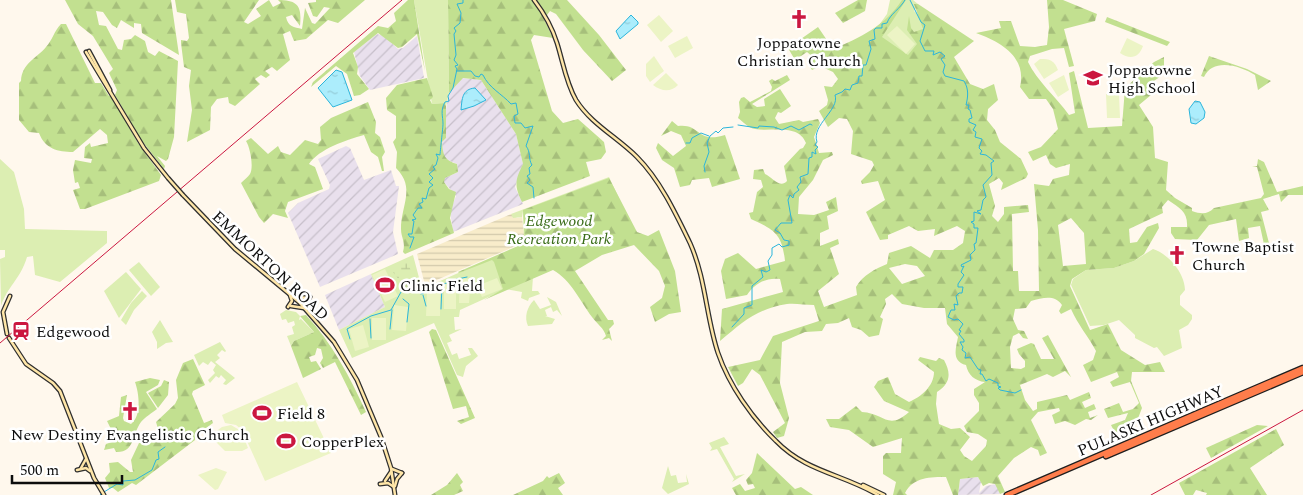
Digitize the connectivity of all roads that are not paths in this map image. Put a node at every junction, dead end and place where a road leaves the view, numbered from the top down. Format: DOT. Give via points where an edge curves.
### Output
graph roads {
  1 [pos="534,0"];
  2 [pos="87,52"];
  3 [pos="289,293"];
  4 [pos="10,296"];
  5 [pos="293,296"];
  6 [pos="308,311"];
  7 [pos="8,334"];
  8 [pos="10,338"];
  9 [pos="1303,370"];
  10 [pos="86,458"];
  11 [pos="392,469"];
  12 [pos="92,474"];
  13 [pos="845,480"];
  14 [pos="385,481"];
  15 [pos="380,484"];
  16 [pos="395,489"];
  17 [pos="104,495"];
  18 [pos="396,495"];
  19 [pos="878,495"];
  20 [pos="884,495"];
  21 [pos="1007,495"];
  22 [pos="1015,495"];
  1 -- 13 [label="main road" via="551,28 568,83 578,102 592,119 645,166 660,186 701,276 718,353 737,390 768,432 793,456"];
  2 -- 3 [label="main road, EMMORTON ROAD, bridge" via="144,148 168,178 235,249"];
  3 -- 5 [label="main road, EMMORTON ROAD"];
  3 -- 6 [label="main road" via="290,306"];
  4 -- 7 [label="main road" via="3,312"];
  5 -- 6 [label="main road, EMMORTON ROAD"];
  5 -- 6 [label="main road" via="300,299 309,297"];
  6 -- 11 [label="main road, EMMORTON ROAD" via="334,342 353,373"];
  8 -- 10 [label="main road" via="26,364 59,390"];
  9 -- 21 [label="highway, PULASKI HIGHWAY"];
  9 -- 22 [label="highway, PULASKI HIGHWAY"];
  10 -- 12 [label="main road"];
  10 -- 12 [label="main road" via="79,469 86,468"];
  11 -- 14 [label="main road"];
  11 -- 16 [label="main road, EMMORTON ROAD"];
  11 -- 16 [label="main road" via="402,473"];
  12 -- 17 [label="main road"];
  13 -- 19 [label="main road"];
  13 -- 20 [label="main road"];
  15 -- 16 [label="main road" via="391,483"];
  16 -- 18 [label="main road, EMMORTON ROAD"];
}
